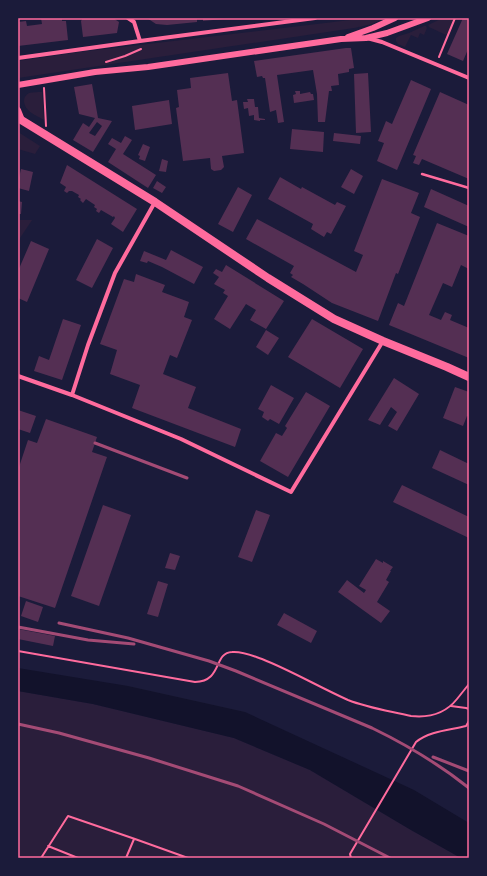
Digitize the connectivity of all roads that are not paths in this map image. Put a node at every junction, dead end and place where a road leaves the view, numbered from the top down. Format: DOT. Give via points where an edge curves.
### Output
graph roads {
  1 [pos="128,18"];
  2 [pos="315,18"];
  3 [pos="395,18"];
  4 [pos="428,18"];
  5 [pos="366,38"];
  6 [pos="341,39"];
  7 [pos="140,41"];
  8 [pos="18,58"];
  9 [pos="469,78"];
  10 [pos="19,87"];
  11 [pos="18,110"];
  12 [pos="20,119"];
  13 [pos="422,174"];
  14 [pos="469,188"];
  15 [pos="155,202"];
  16 [pos="383,341"];
  17 [pos="18,376"];
  18 [pos="469,377"];
  19 [pos="72,395"];
  1 -- 7 [label="street" via="134,22"];
  2 -- 7 [label="street"];
  3 -- 6 [label="street"];
  4 -- 5 [label="street"];
  5 -- 6 [label="street"];
  5 -- 9 [label="street" via="382,42"];
  6 -- 10 [label="street" via="148,67 95,72"];
  7 -- 8 [label="street"];
  11 -- 12 [label="street"];
  12 -- 15 [label="main road"];
  13 -- 14 [label="lane"];
  15 -- 16 [label="main road" via="334,319"];
  15 -- 19 [label="street" via="115,273"];
  16 -- 18 [label="main road"];
  16 -- 19 [label="street" via="291,492 181,440"];
  17 -- 19 [label="street"];
}
